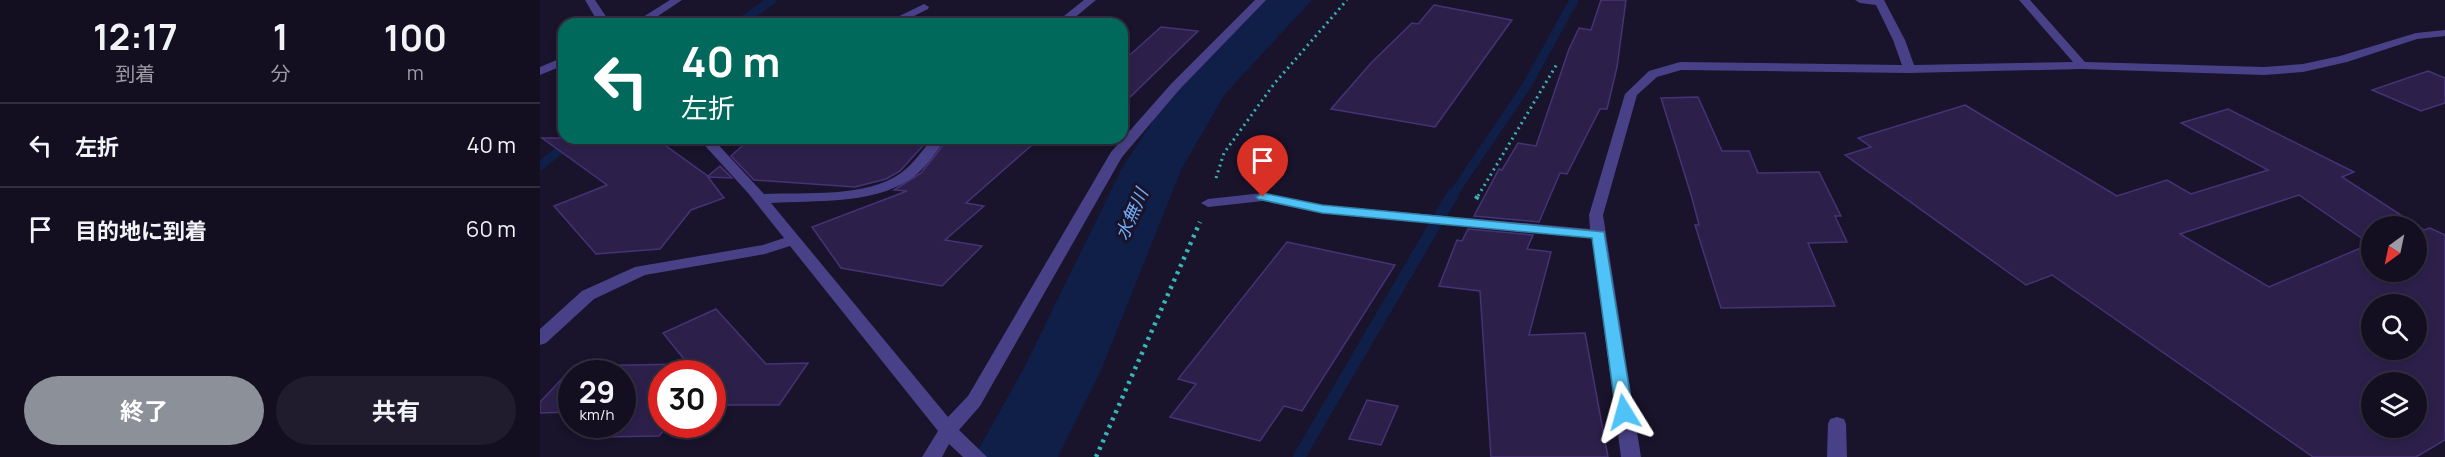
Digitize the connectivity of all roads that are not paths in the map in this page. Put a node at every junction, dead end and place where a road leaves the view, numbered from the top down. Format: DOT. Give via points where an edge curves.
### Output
graph roads {
  1 [pos="590,0"];
  2 [pos="677,0"];
  3 [pos="1090,0"];
  4 [pos="1261,0"];
  5 [pos="1860,0"];
  6 [pos="2024,0"];
  7 [pos="1880,1"];
  8 [pos="924,7"];
  9 [pos="601,18"];
  10 [pos="648,18"];
  11 [pos="901,18"];
  12 [pos="1068,18"];
  13 [pos="2445,33"];
  14 [pos="558,64"];
  15 [pos="2082,65"];
  16 [pos="1909,69"];
  17 [pos="540,71"];
  18 [pos="1128,141"];
  19 [pos="710,144"];
  20 [pos="935,144"];
  21 [pos="1126,144"];
  22 [pos="760,199"];
  23 [pos="1208,203"];
  24 [pos="1599,234"];
  25 [pos="794,240"];
  26 [pos="540,339"];
  27 [pos="1837,424"];
  28 [pos="948,429"];
  29 [pos="970,452"];
  30 [pos="932,457"];
  31 [pos="1631,457"];
  32 [pos="1838,457"];
  1 -- 9 [label="street"];
  2 -- 10 [label="street"];
  3 -- 12 [label="street"];
  4 -- 18 [label="street"];
  5 -- 7 [label="street"];
  6 -- 15 [label="street"];
  7 -- 16 [label="street"];
  8 -- 11 [label="street"];
  13 -- 15 [label="street" via="2416,36 2303,68 2264,71"];
  14 -- 17 [label="street"];
  15 -- 16 [label="street"];
  16 -- 24 [label="street" via="1680,66 1653,74 1631,94 1596,215"];
  19 -- 22 [label="street"];
  20 -- 22 [label="street" via="907,175 888,187 867,192"];
  21 -- 28 [label="street" via="974,401"];
  22 -- 25 [label="street"];
  23 -- 24 [label="street" via="1263,197 1322,209"];
  24 -- 31 [label="street"];
  25 -- 26 [label="street" via="765,249 641,271 588,295"];
  25 -- 28 [label="street"];
  27 -- 32 [label="street"];
  28 -- 29 [label="street"];
  28 -- 30 [label="street"];
}
